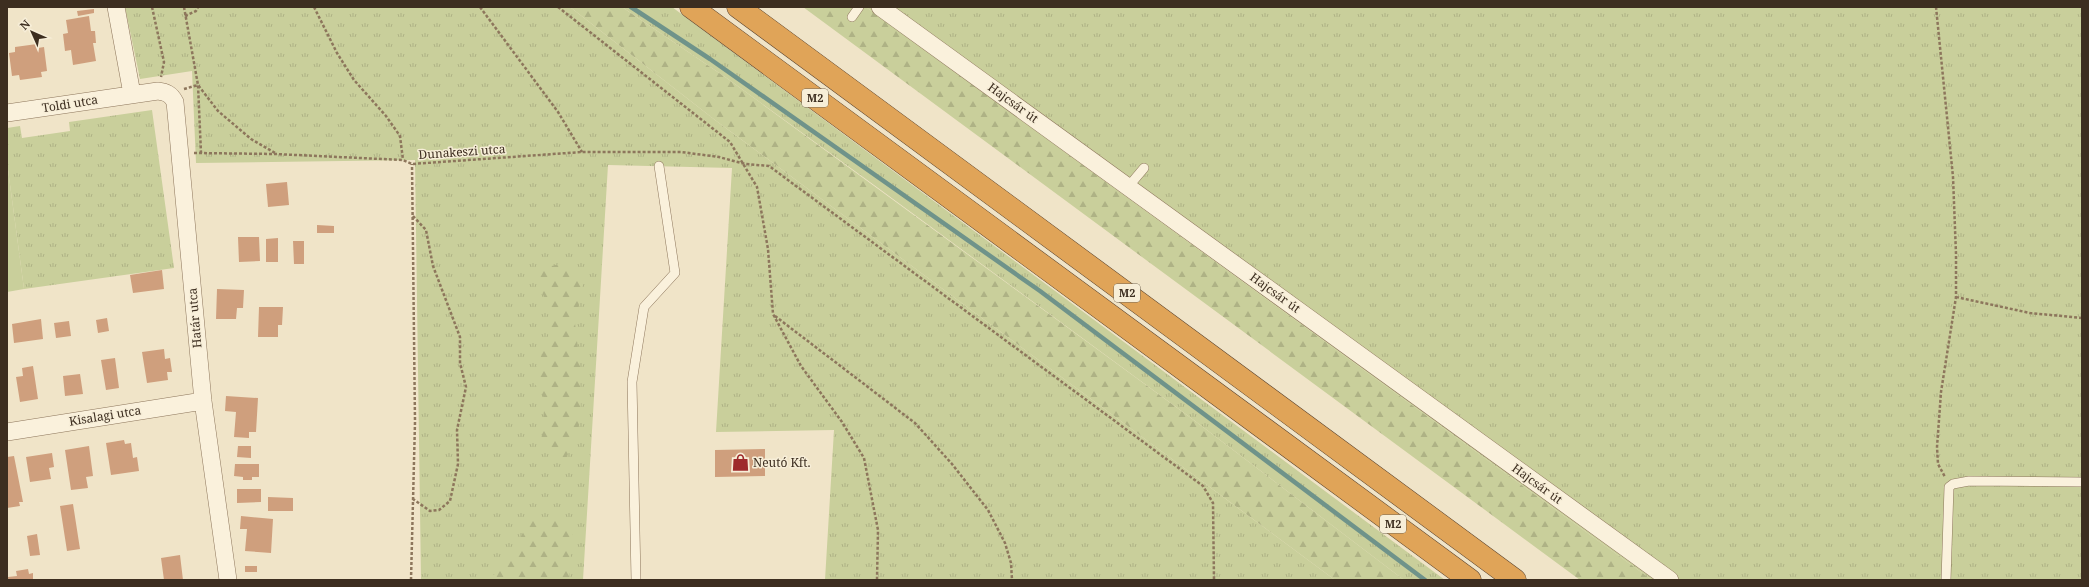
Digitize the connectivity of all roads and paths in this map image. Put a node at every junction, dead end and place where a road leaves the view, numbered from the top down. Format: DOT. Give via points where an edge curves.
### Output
graph roads {
  1 [pos="116,7"];
  2 [pos="152,7"];
  3 [pos="184,7"];
  4 [pos="198,7"];
  5 [pos="314,7"];
  6 [pos="480,7"];
  7 [pos="558,7"];
  8 [pos="691,7"];
  9 [pos="738,7"];
  10 [pos="859,7"];
  11 [pos="880,7"];
  12 [pos="1936,7"];
  13 [pos="185,16"];
  14 [pos="852,17"];
  15 [pos="198,85"];
  16 [pos="158,91"];
  17 [pos="132,94"];
  18 [pos="7,113"];
  19 [pos="582,152"];
  20 [pos="180,153"];
  21 [pos="201,153"];
  22 [pos="275,154"];
  23 [pos="403,160"];
  24 [pos="412,164"];
  25 [pos="745,164"];
  26 [pos="659,166"];
  27 [pos="1144,168"];
  28 [pos="1128,187"];
  29 [pos="413,216"];
  30 [pos="1956,298"];
  31 [pos="773,314"];
  32 [pos="2082,318"];
  33 [pos="203,401"];
  34 [pos="7,432"];
  35 [pos="2082,482"];
  36 [pos="1949,487"];
  37 [pos="413,498"];
  38 [pos="228,580"];
  39 [pos="410,580"];
  40 [pos="636,580"];
  41 [pos="877,580"];
  42 [pos="1012,580"];
  43 [pos="1214,580"];
  44 [pos="1470,580"];
  45 [pos="1515,580"];
  46 [pos="1670,580"];
  47 [pos="1946,580"];
  1 -- 17 [label="street"];
  2 -- 16 [label="path" via="164,62"];
  3 -- 13 [label="path"];
  4 -- 13 [label="path" via="196,11"];
  5 -- 23 [label="path" via="354,80 400,136"];
  6 -- 19 [label="path" via="558,112"];
  7 -- 25 [label="path" via="730,142"];
  8 -- 44 [label="highway, M2"];
  9 -- 45 [label="highway, M2"];
  10 -- 14 [label="lane"];
  11 -- 28 [label="street, Hajcsár út"];
  12 -- 30 [label="path" via="1953,177"];
  13 -- 15 [label="path"];
  15 -- 21 [label="path"];
  15 -- 22 [label="path" via="218,111 251,139"];
  16 -- 17 [label="street"];
  16 -- 20 [label="street, Határ utca" via="165,92 175,102"];
  17 -- 18 [label="street, Toldi utca"];
  19 -- 24 [label="path, Dunakeszi utca"];
  19 -- 25 [label="path, Dunakeszi utca" via="681,152 719,157"];
  20 -- 21 [label="path, Dunakeszi utca"];
  20 -- 33 [label="street, Határ utca"];
  21 -- 22 [label="path, Dunakeszi utca"];
  22 -- 23 [label="path, Dunakeszi utca"];
  23 -- 24 [label="path, Dunakeszi utca"];
  24 -- 29 [label="path"];
  25 -- 31 [label="path" via="756,187 761,210 768,249"];
  25 -- 43 [label="path, Dunakeszi utca" via="769,166 1202,486 1213,503"];
  26 -- 40 [label="lane" via="675,274 644,308 632,382"];
  27 -- 28 [label="lane"];
  28 -- 46 [label="street, Hajcsár út"];
  29 -- 37 [label="path"];
  29 -- 37 [label="path" via="426,230 433,266 460,337 460,363 466,387 458,430 458,464 450,501 439,510 430,511"];
  30 -- 32 [label="path" via="2030,313"];
  30 -- 36 [label="path" via="1941,392 1937,447 1938,464"];
  31 -- 41 [label="path" via="801,366 842,422 864,458 878,530"];
  31 -- 42 [label="path" via="915,422 988,510 1011,563"];
  33 -- 34 [label="street, Kisalagi utca"];
  33 -- 38 [label="street, Határ utca"];
  35 -- 36 [label="lane" via="1969,481 1952,484"];
  36 -- 47 [label="lane"];
  37 -- 39 [label="path"];
}
